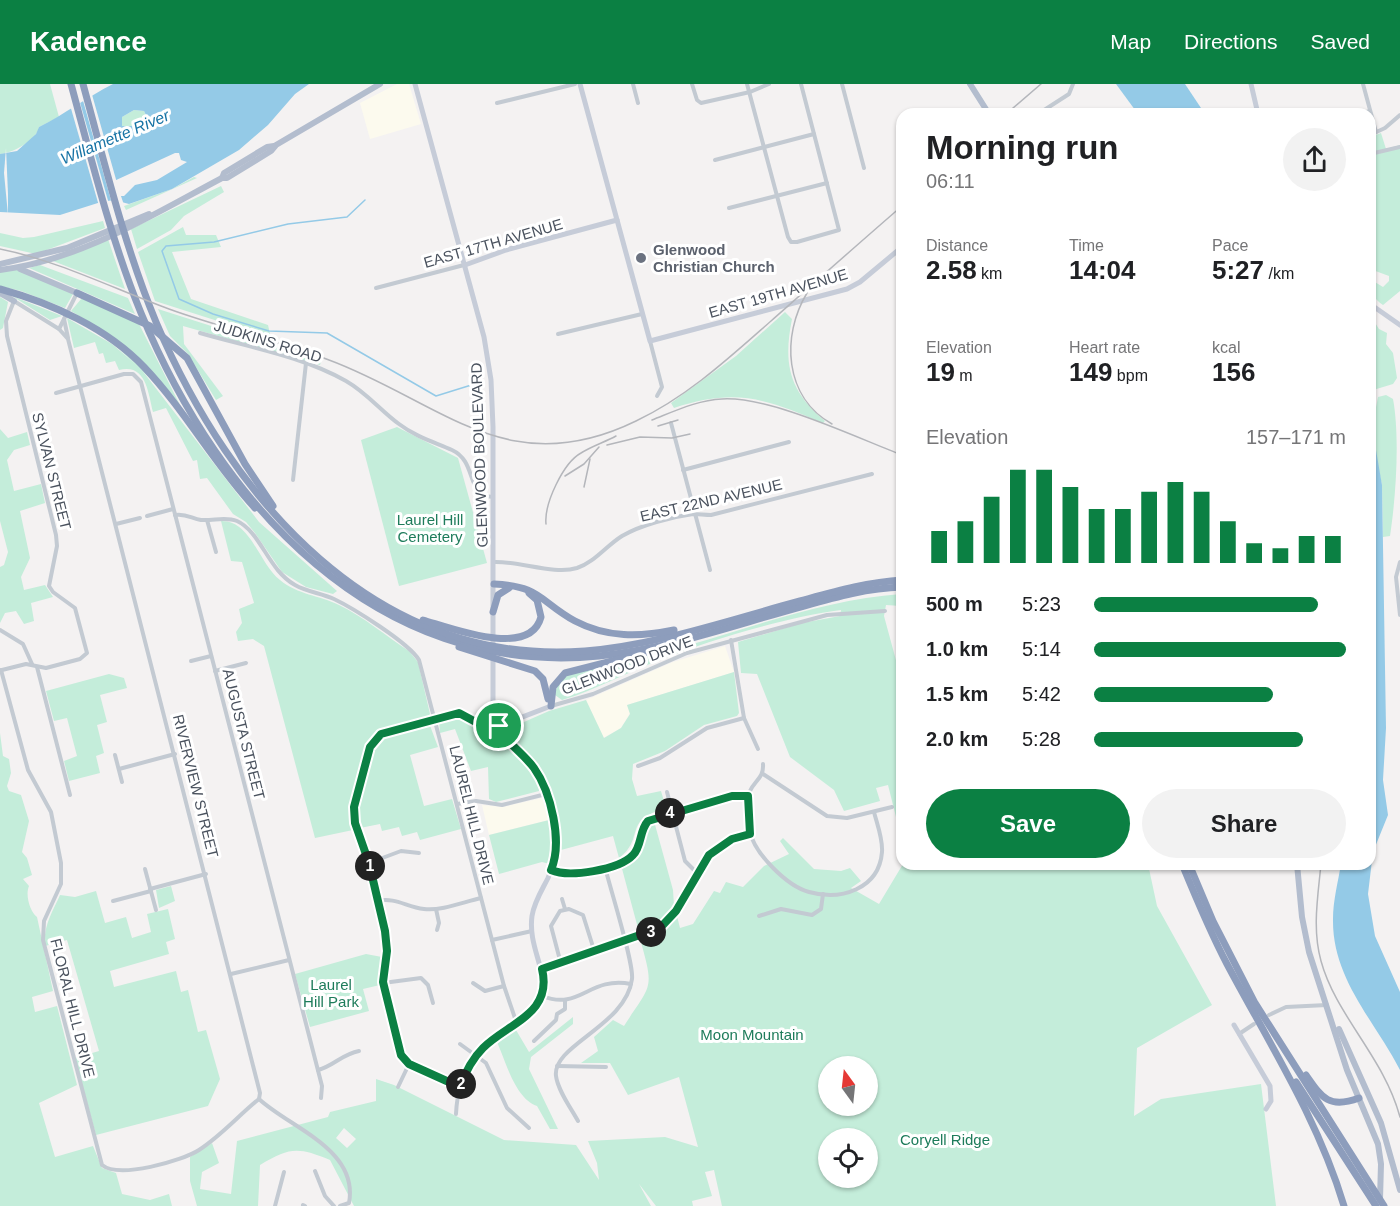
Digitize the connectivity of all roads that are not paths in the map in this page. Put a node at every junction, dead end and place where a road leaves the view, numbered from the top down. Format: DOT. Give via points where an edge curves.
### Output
graph roads {
  1 [pos="71,84"];
  2 [pos="83,84"];
  3 [pos="380,84"];
  4 [pos="415,84"];
  5 [pos="575,84"];
  6 [pos="580,84"];
  7 [pos="633,84"];
  8 [pos="692,84"];
  9 [pos="747,84"];
  10 [pos="769,84"];
  11 [pos="801,84"];
  12 [pos="842,84"];
  13 [pos="970,84"];
  14 [pos="1073,84"];
  15 [pos="1251,84"];
  16 [pos="1363,84"];
  17 [pos="750,92"];
  18 [pos="497,103"];
  19 [pos="638,103"];
  20 [pos="985,108"];
  21 [pos="1047,108"];
  22 [pos="1257,108"];
  23 [pos="1369,108"];
  24 [pos="1400,115"];
  25 [pos="1376,132"];
  26 [pos="814,134"];
  27 [pos="764,147"];
  28 [pos="1400,147"];
  29 [pos="1376,153"];
  30 [pos="715,160"];
  31 [pos="864,168"];
  32 [pos="827,183"];
  33 [pos="777,195"];
  34 [pos="729,208"];
  35 [pos="616,220"];
  36 [pos="87,243"];
  37 [pos="896,252"];
  38 [pos="0,263"];
  39 [pos="465,265"];
  40 [pos="0,270"];
  41 [pos="376,288"];
  42 [pos="0,291"];
  43 [pos="77,293"];
  44 [pos="14,300"];
  45 [pos="1376,308"];
  46 [pos="62,314"];
  47 [pos="642,314"];
  48 [pos="49,323"];
  49 [pos="1400,325"];
  50 [pos="59,329"];
  51 [pos="200,333"];
  52 [pos="558,334"];
  53 [pos="68,339"];
  54 [pos="650,341"];
  55 [pos="306,363"];
  56 [pos="80,385"];
  57 [pos="56,393"];
  58 [pos="657,396"];
  59 [pos="671,423"];
  60 [pos="789,442"];
  61 [pos="683,470"];
  62 [pos="872,474"];
  63 [pos="293,480"];
  64 [pos="494,497"];
  65 [pos="173,509"];
  66 [pos="695,514"];
  67 [pos="175,515"];
  68 [pos="147,516"];
  69 [pos="141,518"];
  70 [pos="207,520"];
  71 [pos="116,524"];
  72 [pos="279,530"];
  73 [pos="289,531"];
  74 [pos="216,552"];
  75 [pos="494,562"];
  76 [pos="1400,562"];
  77 [pos="710,570"];
  78 [pos="896,581"];
  79 [pos="494,586"];
  80 [pos="509,588"];
  81 [pos="896,588"];
  82 [pos="885,611"];
  83 [pos="493,612"];
  84 [pos="399,614"];
  85 [pos="1400,615"];
  86 [pos="723,625"];
  87 [pos="0,630"];
  88 [pos="446,640"];
  89 [pos="731,640"];
  90 [pos="212,656"];
  91 [pos="191,661"];
  92 [pos="246,663"];
  93 [pos="34,665"];
  94 [pos="1,670"];
  95 [pos="215,671"];
  96 [pos="0,680"];
  97 [pos="7,686"];
  98 [pos="551,706"];
  99 [pos="744,717"];
  100 [pos="435,719"];
  101 [pos="499,726"];
  102 [pos="758,749"];
  103 [pos="175,754"];
  104 [pos="115,755"];
  105 [pos="763,764"];
  106 [pos="638,766"];
  107 [pos="119,769"];
  108 [pos="763,774"];
  109 [pos="122,782"];
  110 [pos="667,792"];
  111 [pos="546,794"];
  112 [pos="70,795"];
  113 [pos="748,796"];
  114 [pos="457,804"];
  115 [pos="892,807"];
  116 [pos="672,812"];
  117 [pos="873,812"];
  118 [pos="750,834"];
  119 [pos="419,853"];
  120 [pos="369,863"];
  121 [pos="605,867"];
  122 [pos="145,869"];
  123 [pos="551,870"];
  124 [pos="1185,870"];
  125 [pos="1192,870"];
  126 [pos="1298,870"];
  127 [pos="206,874"];
  128 [pos="698,874"];
  129 [pos="150,890"];
  130 [pos="823,894"];
  131 [pos="481,898"];
  132 [pos="562,899"];
  133 [pos="113,901"];
  134 [pos="377,901"];
  135 [pos="436,909"];
  136 [pos="565,909"];
  137 [pos="156,910"];
  138 [pos="759,916"];
  139 [pos="438,930"];
  140 [pos="532,931"];
  141 [pos="492,940"];
  142 [pos="624,941"];
  143 [pos="594,950"];
  144 [pos="289,960"];
  145 [pos="561,964"];
  146 [pos="542,969"];
  147 [pos="231,974"];
  148 [pos="383,982"];
  149 [pos="473,983"];
  150 [pos="631,984"];
  151 [pos="504,986"];
  152 [pos="542,996"];
  153 [pos="565,1001"];
  154 [pos="433,1004"];
  155 [pos="1328,1005"];
  156 [pos="1269,1015"];
  157 [pos="517,1024"];
  158 [pos="1254,1024"];
  159 [pos="1269,1024"];
  160 [pos="1234,1025"];
  161 [pos="1239,1034"];
  162 [pos="534,1041"];
  163 [pos="460,1044"];
  164 [pos="359,1051"];
  165 [pos="477,1055"];
  166 [pos="1279,1058"];
  167 [pos="409,1064"];
  168 [pos="556,1066"];
  169 [pos="606,1067"];
  170 [pos="318,1070"];
  171 [pos="460,1087"];
  172 [pos="398,1088"];
  173 [pos="321,1098"];
  174 [pos="1359,1098"];
  175 [pos="259,1099"];
  176 [pos="1371,1100"];
  177 [pos="1266,1109"];
  178 [pos="456,1114"];
  179 [pos="578,1121"];
  180 [pos="529,1128"];
  181 [pos="315,1171"];
  182 [pos="284,1172"];
  183 [pos="1400,1190"];
  184 [pos="275,1206"];
  185 [pos="333,1206"];
  186 [pos="340,1206"];
  187 [pos="1344,1206"];
  188 [pos="1377,1206"];
  189 [pos="1384,1206"];
  1 -- 72 [label="highway" via="118,247 154,341 202,431"];
  2 -- 73 [label="highway" via="140,279 179,371 230,457"];
  3 -- 36 [label="main road" via="227,178 139,223"];
  4 -- 39 [label="street, GLENWOOD BOULEVARD"];
  5 -- 18 [label="street"];
  6 -- 35 [label="street"];
  7 -- 19 [label="street"];
  8 -- 17 [label="street" via="698,103"];
  9 -- 17 [label="street"];
  10 -- 17 [label="street"];
  11 -- 26 [label="street"];
  12 -- 31 [label="street"];
  13 -- 20 [label="main road"];
  14 -- 21 [label="street" via="1069,94"];
  15 -- 22 [label="street"];
  16 -- 23 [label="street"];
  17 -- 27 [label="street"];
  24 -- 25 [label="street"];
  26 -- 27 [label="street"];
  26 -- 32 [label="street"];
  27 -- 30 [label="street"];
  27 -- 33 [label="street"];
  28 -- 29 [label="street"];
  32 -- 33 [label="street"];
  32 -- 33 [label="street" via="839,230 790,242"];
  33 -- 34 [label="street"];
  35 -- 39 [label="street, EAST 17TH AVENUE"];
  35 -- 47 [label="street"];
  36 -- 38 [label="main road"];
  36 -- 40 [label="main road" via="45,261"];
  37 -- 54 [label="street, EAST 19TH AVENUE" via="847,289"];
  38 -- 43 [label="main road"];
  39 -- 41 [label="street, EAST 17TH AVENUE"];
  39 -- 64 [label="street, GLENWOOD BOULEVARD" via="488,358"];
  42 -- 44 [label="main road"];
  42 -- 46 [label="highway"];
  43 -- 46 [label="street"];
  43 -- 73 [label="highway" via="150,326 187,358 253,477"];
  44 -- 48 [label="street, RIVERVIEW STREET"];
  44 -- 93 [label="street, SYLVAN STREET" via="6,321 7,336 57,541 49,586 75,608 87,653 65,663 42,668"];
  45 -- 49 [label="street"];
  46 -- 48 [label="street"];
  46 -- 50 [label="street"];
  46 -- 53 [label="street, RIVERVIEW STREET"];
  46 -- 72 [label="highway" via="74,318 144,367 236,488"];
  47 -- 52 [label="street"];
  47 -- 54 [label="street"];
  48 -- 50 [label="street, RIVERVIEW STREET"];
  50 -- 53 [label="street, RIVERVIEW STREET"];
  51 -- 55 [label="street, JUDKINS ROAD"];
  53 -- 56 [label="street, RIVERVIEW STREET"];
  54 -- 58 [label="street" via="662,387"];
  55 -- 63 [label="street"];
  55 -- 64 [label="street, JUDKINS ROAD" via="347,381 410,432 460,454 467,462 477,491"];
  56 -- 57 [label="street"];
  56 -- 65 [label="street, AUGUSTA STREET" via="124,374 137,377"];
  56 -- 71 [label="street, RIVERVIEW STREET"];
  59 -- 61 [label="street"];
  60 -- 61 [label="street"];
  61 -- 66 [label="street"];
  62 -- 66 [label="street, EAST 22ND AVENUE" via="711,515"];
  64 -- 75 [label="street, GLENWOOD BOULEVARD"];
  65 -- 67 [label="street, AUGUSTA STREET"];
  65 -- 68 [label="street"];
  66 -- 75 [label="street, EAST 22ND AVENUE" via="628,533 595,559 576,568 556,570"];
  66 -- 77 [label="street"];
  67 -- 70 [label="street, LAUREL HILL DRIVE"];
  67 -- 90 [label="street, AUGUSTA STREET"];
  69 -- 71 [label="street"];
  70 -- 74 [label="street"];
  70 -- 100 [label="street, LAUREL HILL DRIVE" via="227,518 242,523 284,578 343,603 409,648 419,660"];
  71 -- 103 [label="street, RIVERVIEW STREET"];
  72 -- 88 [label="highway" via="323,572 364,602"];
  73 -- 84 [label="highway" via="347,583"];
  75 -- 79 [label="street, GLENWOOD BOULEVARD"];
  76 -- 85 [label="street" via="1396,577"];
  78 -- 86 [label="highway" via="844,589"];
  79 -- 80 [label="highway"];
  79 -- 83 [label="street, GLENWOOD BOULEVARD"];
  79 -- 86 [label="highway" via="527,588 575,621 608,633 648,634"];
  80 -- 83 [label="highway" via="498,595"];
  80 -- 84 [label="highway" via="527,592 540,606 541,617 536,627 519,638 469,633"];
  81 -- 86 [label="highway"];
  82 -- 89 [label="street, GLENWOOD DRIVE" via="827,615"];
  83 -- 101 [label="street, GLENWOOD BOULEVARD" via="493,704"];
  84 -- 86 [label="highway" via="468,639 510,648 555,651 626,646"];
  86 -- 88 [label="highway" via="646,648 574,658 505,654"];
  86 -- 98 [label="highway" via="659,651 565,673 553,687"];
  87 -- 93 [label="street" via="23,644"];
  88 -- 98 [label="highway" via="469,652 535,671 543,679"];
  89 -- 98 [label="street, GLENWOOD DRIVE" via="671,659 593,694"];
  89 -- 99 [label="street"];
  90 -- 91 [label="street"];
  90 -- 95 [label="street, AUGUSTA STREET"];
  92 -- 95 [label="street"];
  93 -- 94 [label="street, SYLVAN STREET"];
  93 -- 112 [label="street"];
  94 -- 97 [label="street, FLORAL HILL DRIVE"];
  95 -- 144 [label="street, AUGUSTA STREET"];
  96 -- 97 [label="street"];
  97 -- 175 [label="street, FLORAL HILL DRIVE" via="28,770 49,807 56,836 62,879 44,921 43,940 102,1165 111,1170 130,1171 191,1155"];
  98 -- 101 [label="street, GLENWOOD DRIVE"];
  99 -- 102 [label="street"];
  99 -- 106 [label="street" via="707,728 660,758"];
  100 -- 101 [label="street" via="459,713 485,727"];
  100 -- 114 [label="street, LAUREL HILL DRIVE"];
  100 -- 120 [label="street" via="389,730 370,747 354,816"];
  101 -- 111 [label="street" via="507,740 534,767"];
  103 -- 107 [label="street"];
  103 -- 127 [label="street, RIVERVIEW STREET"];
  104 -- 107 [label="street"];
  105 -- 108 [label="street"];
  107 -- 109 [label="street"];
  108 -- 113 [label="street"];
  108 -- 117 [label="street" via="827,816 847,818"];
  110 -- 116 [label="street"];
  111 -- 114 [label="street" via="502,805 476,801"];
  111 -- 123 [label="street" via="557,838"];
  113 -- 116 [label="street" via="732,796"];
  113 -- 118 [label="street"];
  114 -- 131 [label="street, LAUREL HILL DRIVE"];
  115 -- 117 [label="street"];
  116 -- 121 [label="street" via="648,821 638,848 628,859"];
  116 -- 128 [label="street" via="686,865"];
  117 -- 130 [label="street" via="882,847 876,870 858,890 842,895"];
  118 -- 128 [label="street" via="719,846"];
  118 -- 130 [label="street" via="772,867 806,891"];
  119 -- 120 [label="street" via="400,851"];
  120 -- 134 [label="street"];
  121 -- 123 [label="street" via="574,874"];
  121 -- 142 [label="street"];
  122 -- 129 [label="street"];
  123 -- 140 [label="street" via="532,912"];
  124 -- 166 [label="highway" via="1226,962"];
  125 -- 159 [label="highway" via="1233,962"];
  126 -- 155 [label="main road" via="1305,937"];
  127 -- 129 [label="street"];
  127 -- 147 [label="street, RIVERVIEW STREET"];
  128 -- 142 [label="street" via="666,923"];
  129 -- 133 [label="street"];
  129 -- 137 [label="street"];
  130 -- 138 [label="street" via="821,909 812,915 781,909"];
  131 -- 135 [label="street"];
  131 -- 141 [label="street, LAUREL HILL DRIVE"];
  132 -- 136 [label="street"];
  134 -- 135 [label="street" via="394,899 418,908"];
  134 -- 148 [label="street" via="387,942"];
  135 -- 139 [label="street"];
  136 -- 143 [label="street" via="583,915"];
  136 -- 145 [label="street" via="556,915 551,926"];
  140 -- 141 [label="street"];
  140 -- 146 [label="street"];
  141 -- 151 [label="street, LAUREL HILL DRIVE"];
  142 -- 143 [label="street"];
  142 -- 150 [label="street" via="632,971"];
  143 -- 145 [label="street"];
  144 -- 147 [label="street"];
  144 -- 170 [label="street, AUGUSTA STREET"];
  145 -- 146 [label="street"];
  146 -- 152 [label="street"];
  147 -- 175 [label="street, RIVERVIEW STREET"];
  148 -- 154 [label="street" via="421,978 428,985"];
  148 -- 167 [label="street" via="399,1050"];
  149 -- 151 [label="street" via="485,991"];
  150 -- 153 [label="street" via="604,983"];
  150 -- 168 [label="street" via="612,1016 562,1055"];
  151 -- 157 [label="street, LAUREL HILL DRIVE"];
  152 -- 153 [label="street"];
  152 -- 157 [label="street" via="532,1012"];
  153 -- 162 [label="street" via="565,1009"];
  155 -- 156 [label="street" via="1286,1007"];
  155 -- 174 [label="main road"];
  155 -- 176 [label="main road"];
  157 -- 165 [label="street"];
  158 -- 161 [label="street"];
  159 -- 174 [label="highway" via="1324,1097 1343,1104"];
  159 -- 189 [label="highway"];
  160 -- 161 [label="street"];
  161 -- 177 [label="street" via="1270,1086 1271,1101"];
  163 -- 165 [label="street"];
  164 -- 170 [label="street" via="342,1055 332,1065"];
  165 -- 171 [label="street"];
  165 -- 180 [label="street" via="486,1063 507,1108"];
  166 -- 187 [label="highway" via="1322,1145"];
  166 -- 188 [label="highway"];
  167 -- 171 [label="street"];
  167 -- 172 [label="street"];
  168 -- 169 [label="street"];
  168 -- 179 [label="street" via="558,1084"];
  170 -- 173 [label="street, AUGUSTA STREET"];
  171 -- 178 [label="street"];
  174 -- 176 [label="main road"];
  174 -- 188 [label="main road" via="1378,1144 1381,1164"];
  175 -- 186 [label="street" via="338,1159 346,1178 349,1203"];
  176 -- 183 [label="main road"];
  181 -- 185 [label="street"];
  182 -- 184 [label="street"];
}
